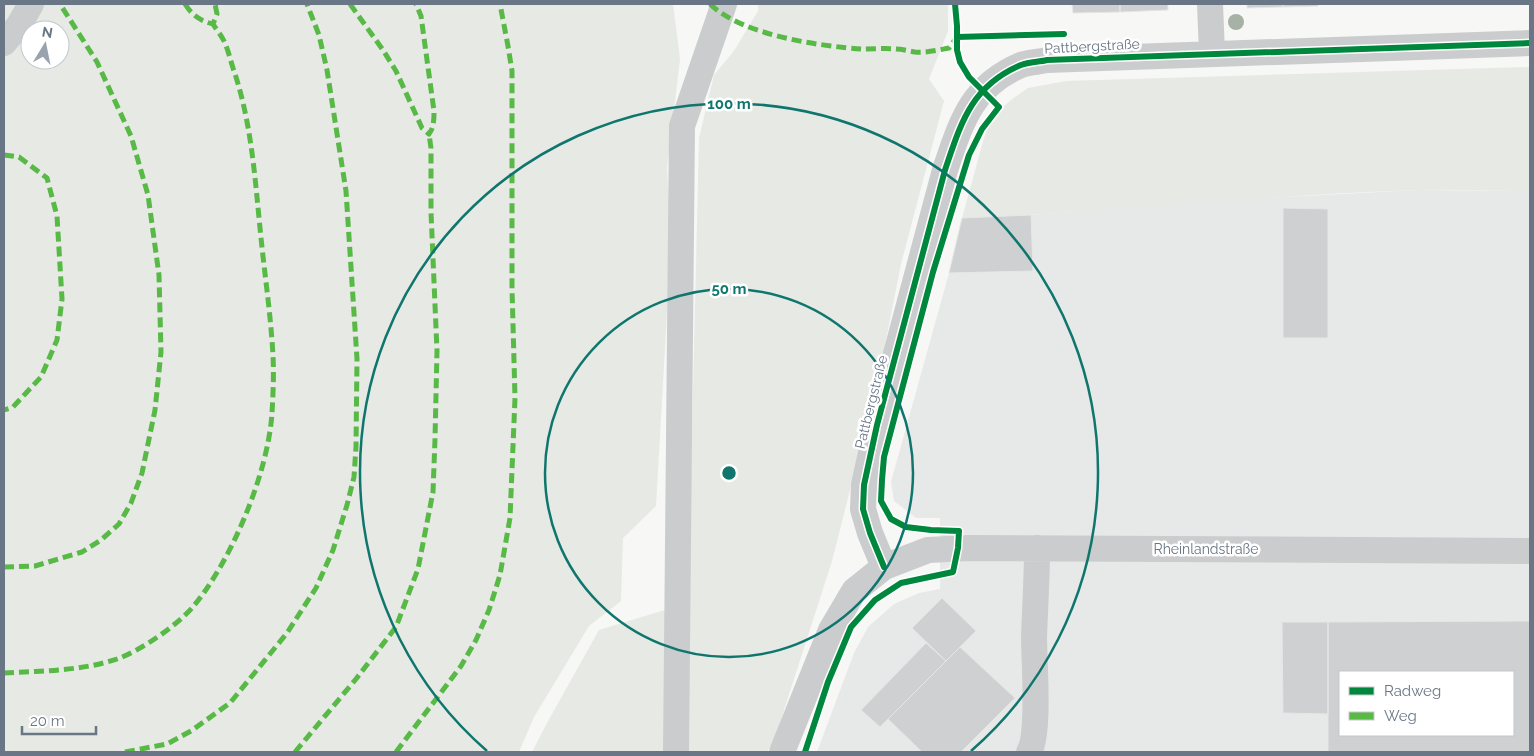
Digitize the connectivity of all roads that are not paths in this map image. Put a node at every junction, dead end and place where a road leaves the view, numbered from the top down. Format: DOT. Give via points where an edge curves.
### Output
graph roads {
  1 [pos="31,4"];
  2 [pos="724,4"];
  3 [pos="1210,4"];
  4 [pos="4,43"];
  5 [pos="1530,43"];
  6 [pos="1212,53"];
  7 [pos="1037,548"];
  8 [pos="1530,551"];
  9 [pos="884,567"];
  10 [pos="676,752"];
  11 [pos="782,752"];
  12 [pos="1029,752"];
  1 -- 4 [label="street"];
  2 -- 10 [label="street" via="682,126"];
  3 -- 6 [label="street"];
  5 -- 6 [label="street, Pattbergstraße"];
  6 -- 9 [label="street, Pattbergstraße" via="1047,60 1022,65 998,78 971,105 945,170 864,485 863,510"];
  7 -- 8 [label="street, Rheinlandstraße"];
  7 -- 9 [label="street, Rheinlandstraße" via="928,550"];
  7 -- 12 [label="street" via="1035,718"];
  9 -- 11 [label="street" via="854,591 831,630"];
}
